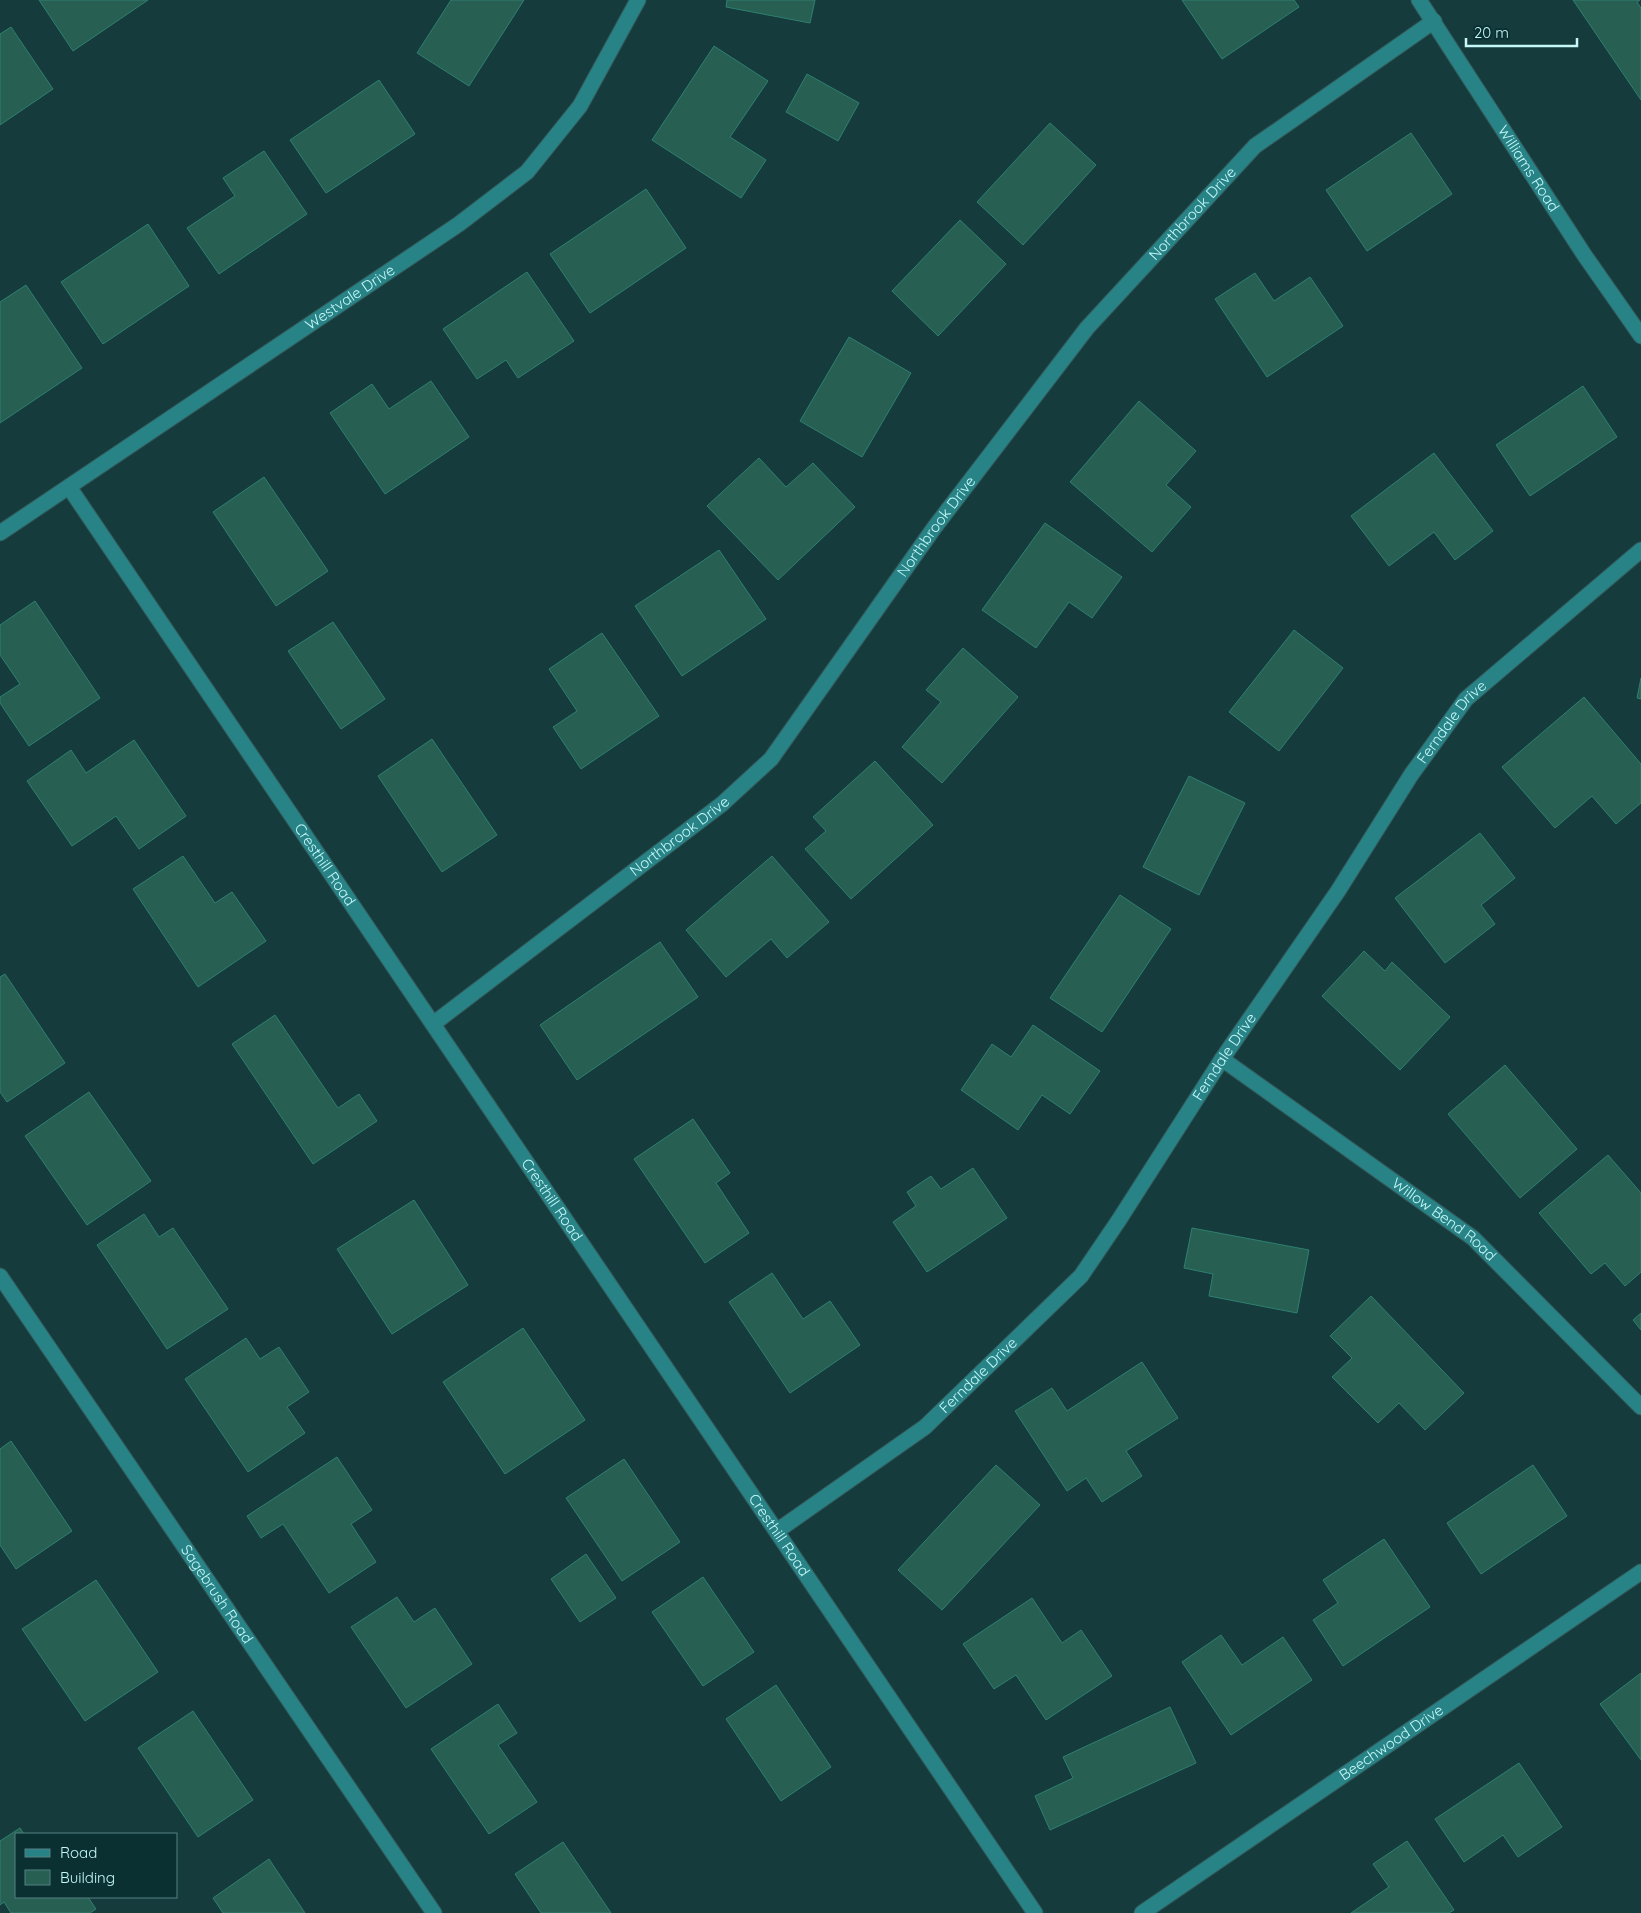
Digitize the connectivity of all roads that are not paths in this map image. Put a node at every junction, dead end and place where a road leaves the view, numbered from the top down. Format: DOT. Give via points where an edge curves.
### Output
graph roads {
  1 [pos="638,0"];
  2 [pos="1419,0"];
  3 [pos="1434,21"];
  4 [pos="1641,336"];
  5 [pos="69,487"];
  6 [pos="0,533"];
  7 [pos="1641,550"];
  8 [pos="433,1024"];
  9 [pos="1222,1059"];
  10 [pos="0,1276"];
  11 [pos="1641,1407"];
  12 [pos="777,1531"];
  13 [pos="1641,1572"];
  14 [pos="434,1913"];
  15 [pos="1035,1913"];
  16 [pos="1142,1913"];
  1 -- 5 [label="street, Westvale Drive" via="580,106 527,172 458,224"];
  2 -- 3 [label="street, Williams Road"];
  3 -- 4 [label="street, Williams Road" via="1584,256"];
  3 -- 8 [label="street, Northbrook Drive" via="1255,146 1087,328 934,528 771,759 722,804"];
  5 -- 6 [label="street, Westvale Drive"];
  5 -- 8 [label="street, Cresthill Road"];
  7 -- 9 [label="street, Ferndale Drive" via="1466,699 1411,775 1338,892"];
  8 -- 12 [label="street, Cresthill Road"];
  9 -- 11 [label="street, Willow Bend Road" via="1473,1238"];
  9 -- 12 [label="street, Ferndale Drive" via="1081,1276 925,1427"];
  10 -- 14 [label="street, Sagebrush Road"];
  12 -- 15 [label="street, Cresthill Road"];
  13 -- 16 [label="street, Beechwood Drive"];
}
